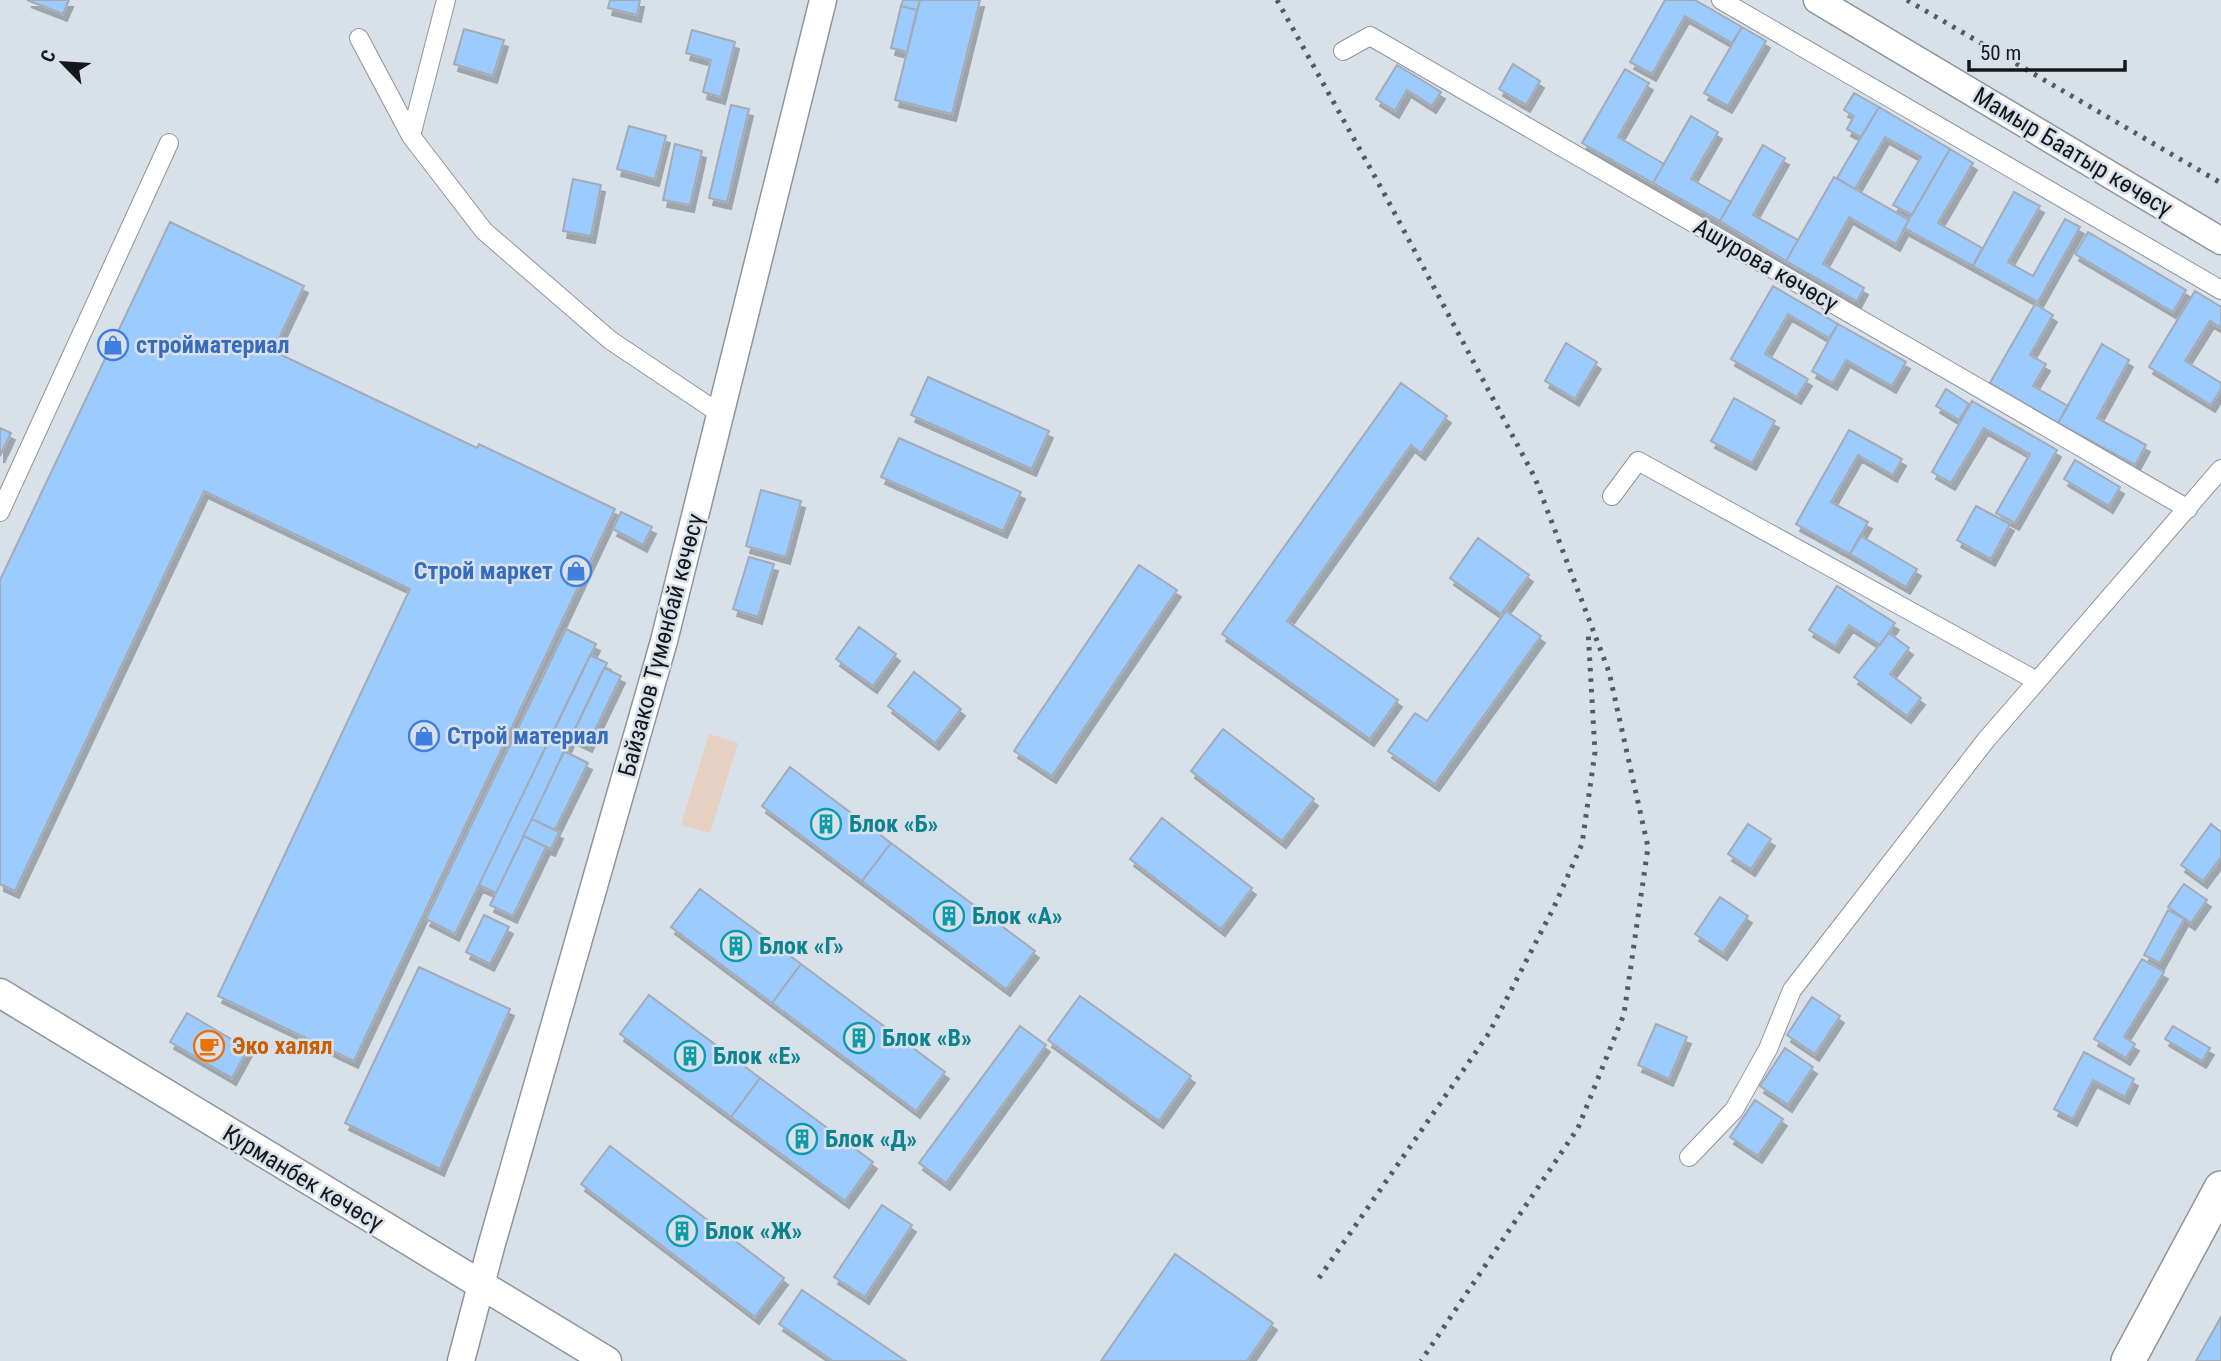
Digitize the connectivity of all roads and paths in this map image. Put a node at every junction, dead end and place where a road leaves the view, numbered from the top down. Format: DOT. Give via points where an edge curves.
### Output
graph roads {
  1 [pos="446,0"];
  2 [pos="823,0"];
  3 [pos="1721,0"];
  4 [pos="1817,0"];
  5 [pos="359,38"];
  6 [pos="1343,51"];
  7 [pos="411,136"];
  8 [pos="169,143"];
  9 [pos="2221,240"];
  10 [pos="2221,289"];
  11 [pos="722,415"];
  12 [pos="2221,469"];
  13 [pos="1612,496"];
  14 [pos="2188,509"];
  15 [pos="0,512"];
  16 [pos="2037,681"];
  17 [pos="0,993"];
  18 [pos="1689,1157"];
  19 [pos="2221,1188"];
  20 [pos="481,1286"];
  21 [pos="2137,1357"];
  22 [pos="461,1361"];
  23 [pos="607,1361"];
  1 -- 7 [label="street"];
  2 -- 11 [label="main road, Байзаков Түмөнбай көчөсү"];
  3 -- 10 [label="street"];
  4 -- 9 [label="main road, Мамыр Баатыр көчөсү"];
  5 -- 7 [label="street"];
  6 -- 14 [label="street, Ашурова көчөсү" via="1370,36"];
  7 -- 11 [label="street" via="484,230 610,340"];
  8 -- 15 [label="street"];
  11 -- 20 [label="main road, Байзаков Түмөнбай көчөсү" via="664,641"];
  12 -- 14 [label="street"];
  13 -- 16 [label="street" via="1638,461"];
  14 -- 16 [label="street"];
  16 -- 18 [label="street" via="1792,990 1768,1049 1734,1110"];
  17 -- 20 [label="main road, Курманбек көчөсү"];
  19 -- 21 [label="highway"];
  20 -- 22 [label="main road, Байзаков Түмөнбай көчөсү"];
  20 -- 23 [label="main road, Курманбек көчөсү"];
}
